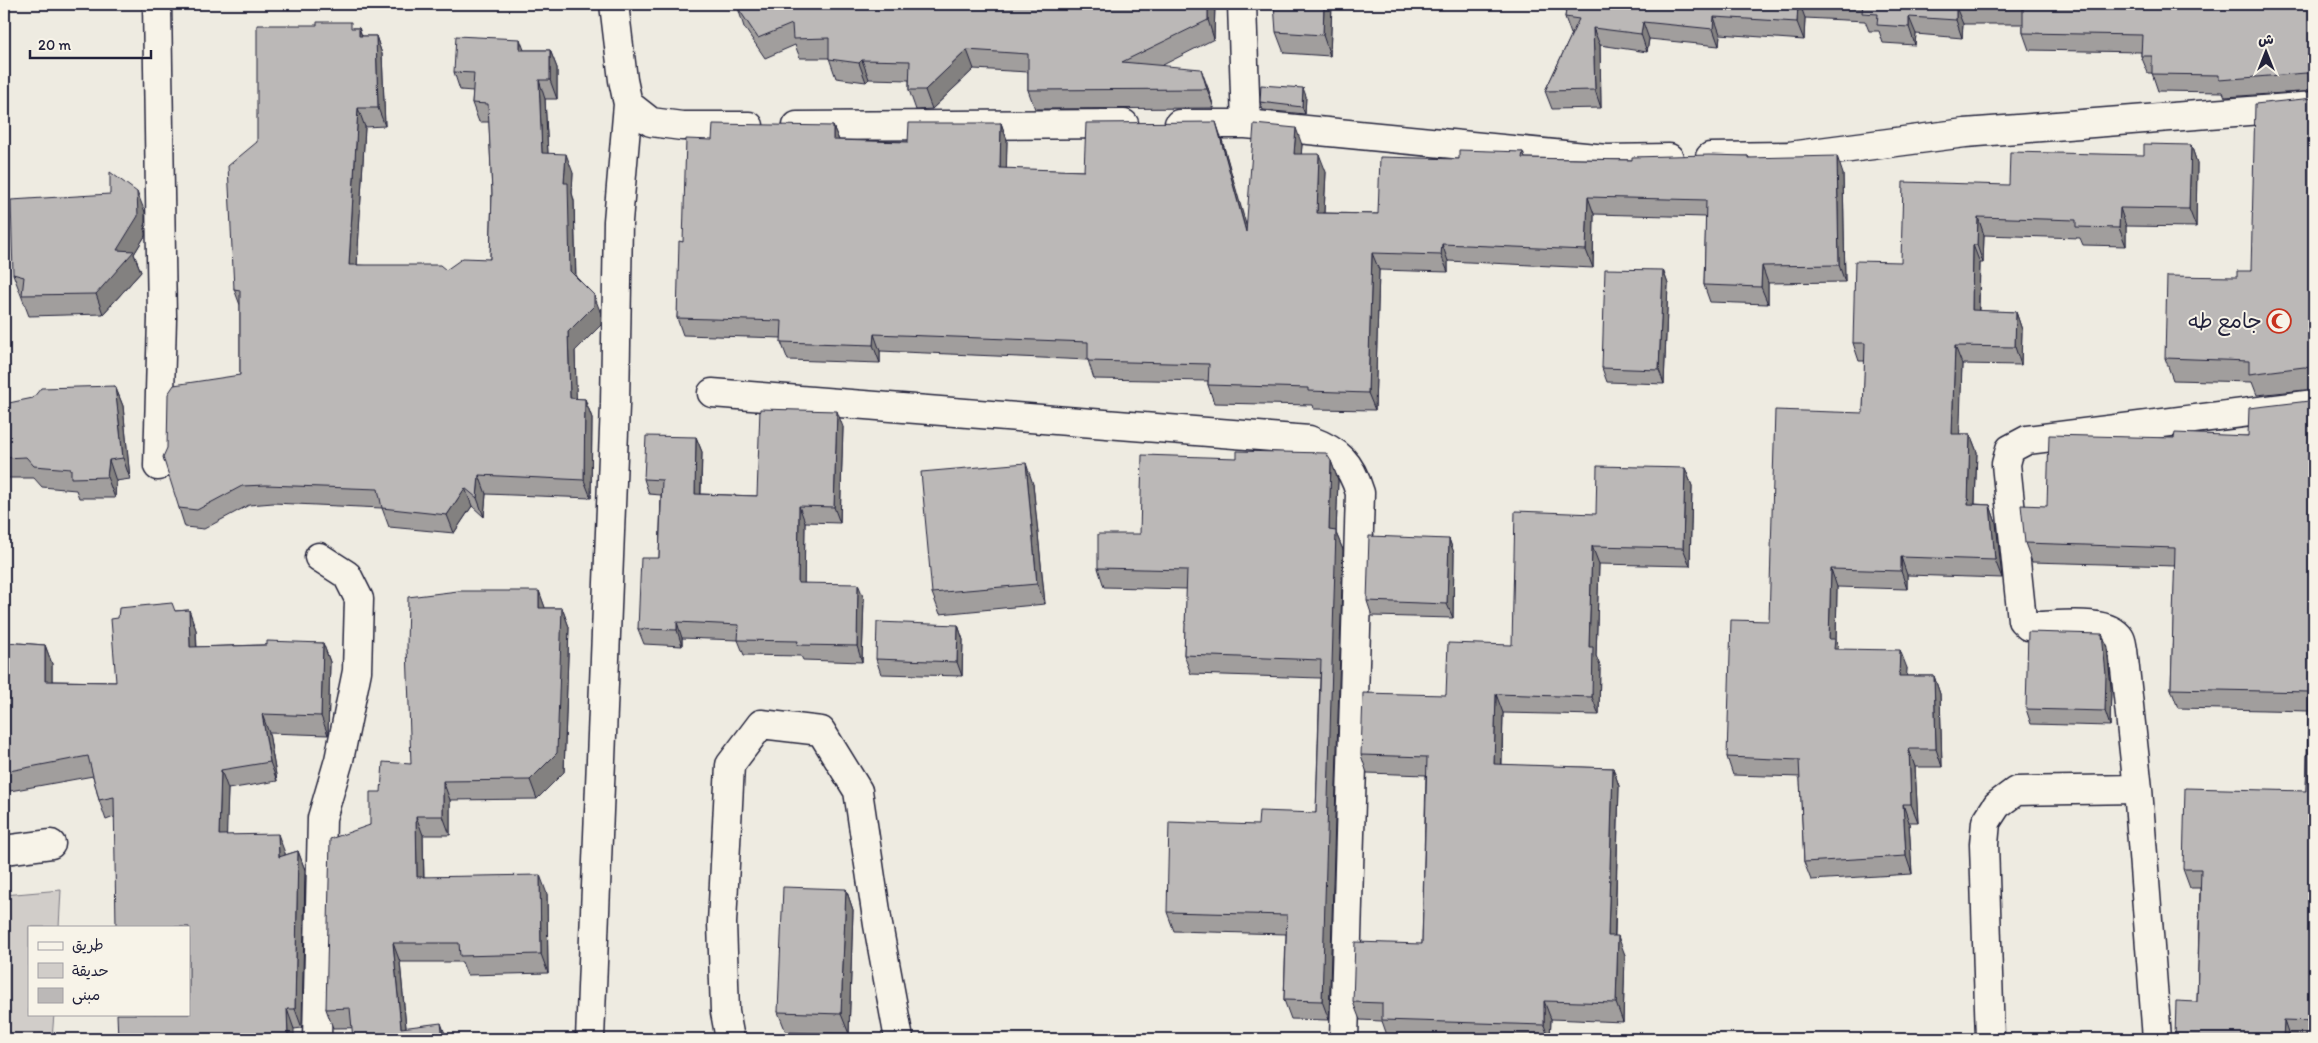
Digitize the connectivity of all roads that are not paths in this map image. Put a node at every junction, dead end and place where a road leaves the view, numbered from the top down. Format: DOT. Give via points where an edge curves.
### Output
graph roads {
  1 [pos="157,4"];
  2 [pos="614,4"];
  3 [pos="1242,4"];
  4 [pos="628,104"];
  5 [pos="2314,106"];
  6 [pos="1246,124"];
  7 [pos="712,393"];
  8 [pos="2314,404"];
  9 [pos="158,466"];
  10 [pos="319,557"];
  11 [pos="2138,789"];
  12 [pos="51,844"];
  13 [pos="4,850"];
  14 [pos="317,1039"];
  15 [pos="590,1039"];
  16 [pos="730,1039"];
  17 [pos="899,1039"];
  18 [pos="1344,1039"];
  19 [pos="1990,1039"];
  20 [pos="2158,1039"];
  1 -- 9 [label="street" via="162,318"];
  2 -- 4 [label="street"];
  3 -- 6 [label="street"];
  4 -- 6 [label="street" via="651,122 682,126"];
  4 -- 15 [label="street" via="618,222 615,405"];
  5 -- 6 [label="street" via="1965,133 1789,156 1606,159"];
  7 -- 18 [label="street" via="1309,440 1328,447 1343,459 1354,474 1360,493"];
  8 -- 11 [label="street" via="2027,440 2010,449 2006,464 2022,620 2028,626 2097,626 2120,638"];
  10 -- 14 [label="street" via="347,575 359,599 357,671 339,760 322,818"];
  11 -- 19 [label="street" via="2016,792 1997,805 1986,822"];
  11 -- 20 [label="street"];
  12 -- 13 [label="street"];
  16 -- 17 [label="street" via="724,1012 722,923 730,765 761,724 821,731 858,792"];
}
